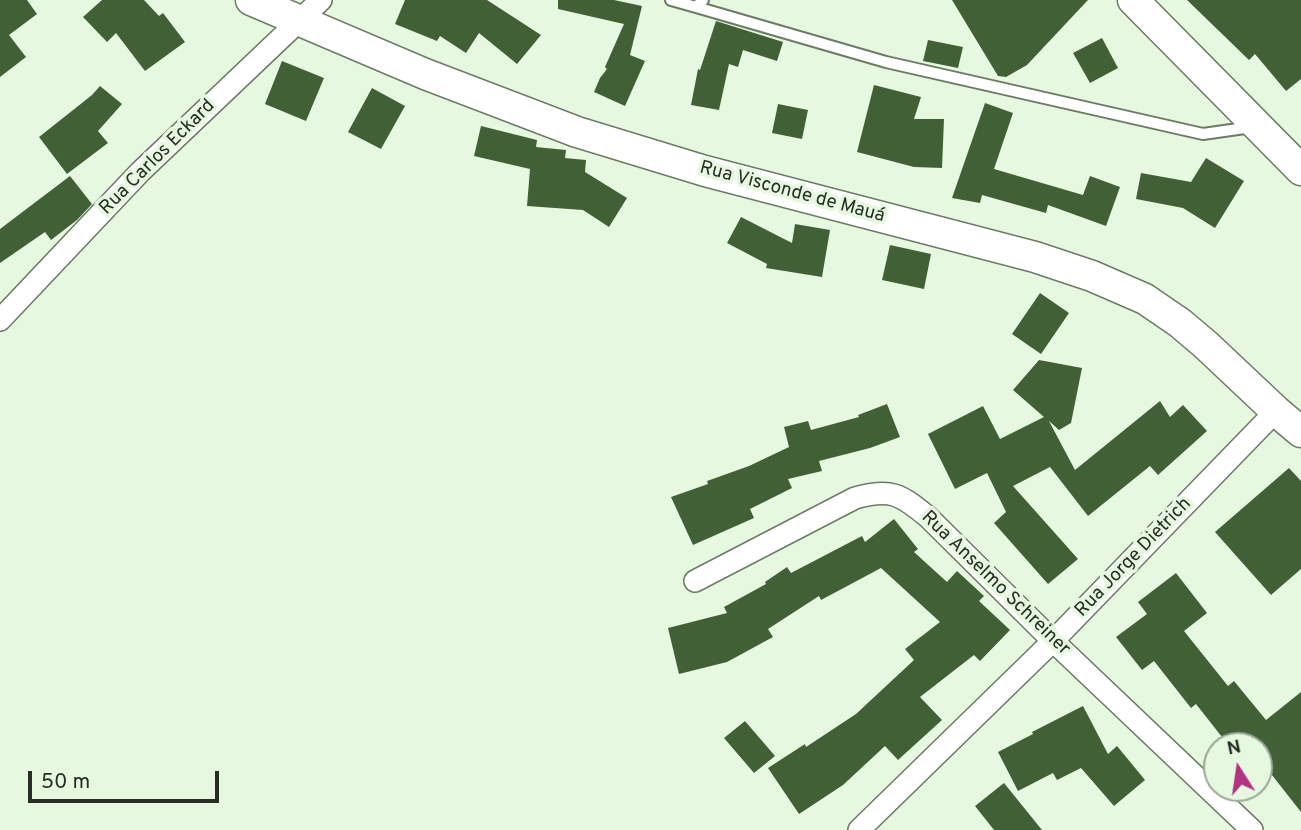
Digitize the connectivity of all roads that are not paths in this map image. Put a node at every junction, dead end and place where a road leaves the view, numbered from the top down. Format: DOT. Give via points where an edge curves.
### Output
graph roads {
  1 [pos="251,0"];
  2 [pos="671,0"];
  3 [pos="1133,0"];
  4 [pos="699,3"];
  5 [pos="310,10"];
  6 [pos="1258,127"];
  7 [pos="1301,170"];
  8 [pos="0,320"];
  9 [pos="1276,411"];
  10 [pos="1301,432"];
  11 [pos="695,581"];
  12 [pos="1053,641"];
  13 [pos="864,825"];
  14 [pos="1252,830"];
  1 -- 5 [label="main road, Rua Visconde de Mauá"];
  2 -- 4 [label="lane"];
  3 -- 6 [label="main road"];
  4 -- 6 [label="lane" via="886,62 1203,134"];
  5 -- 8 [label="street, Rua Carlos Eckard" via="140,172"];
  5 -- 9 [label="main road, Rua Visconde de Mauá" via="425,74 577,132 1092,276 1145,299 1180,323"];
  6 -- 7 [label="main road"];
  9 -- 10 [label="main road, Rua Visconde de Mauá"];
  9 -- 12 [label="street, Rua Jorge Dietrich"];
  11 -- 12 [label="street, Rua Anselmo Schreiner" via="855,498 891,494 906,499 928,517"];
  12 -- 13 [label="street, Rua Jorge Dietrich"];
  12 -- 14 [label="street, Rua Anselmo Schreiner"];
}
